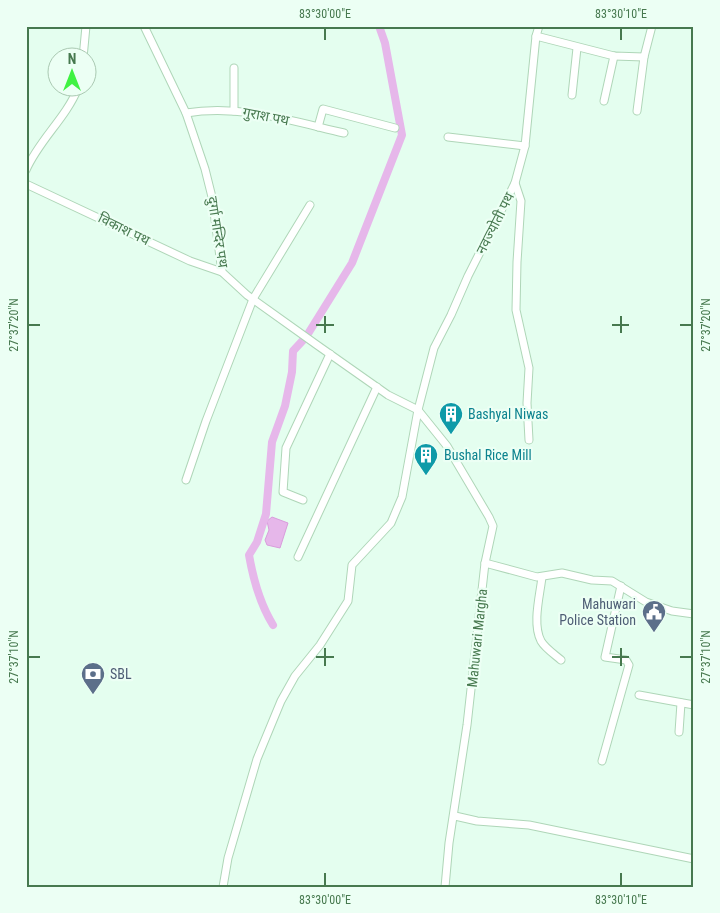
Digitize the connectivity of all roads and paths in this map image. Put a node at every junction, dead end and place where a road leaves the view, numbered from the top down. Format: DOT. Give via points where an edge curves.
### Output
graph roads {
  1 [pos="86,26"];
  2 [pos="144,26"];
  3 [pos="539,26"];
  4 [pos="652,26"];
  5 [pos="536,36"];
  6 [pos="84,48"];
  7 [pos="577,48"];
  8 [pos="614,56"];
  9 [pos="644,57"];
  10 [pos="234,68"];
  11 [pos="572,95"];
  12 [pos="72,98"];
  13 [pos="604,101"];
  14 [pos="234,110"];
  15 [pos="637,111"];
  16 [pos="186,113"];
  17 [pos="318,127"];
  18 [pos="395,128"];
  19 [pos="344,133"];
  20 [pos="448,137"];
  21 [pos="525,146"];
  22 [pos="26,170"];
  23 [pos="515,183"];
  24 [pos="26,184"];
  25 [pos="310,205"];
  26 [pos="222,272"];
  27 [pos="253,298"];
  28 [pos="330,354"];
  29 [pos="377,387"];
  30 [pos="418,410"];
  31 [pos="528,440"];
  32 [pos="186,480"];
  33 [pos="303,500"];
  34 [pos="298,557"];
  35 [pos="485,563"];
  36 [pos="542,577"];
  37 [pos="620,586"];
  38 [pos="694,614"];
  39 [pos="561,660"];
  40 [pos="638,695"];
  41 [pos="681,703"];
  42 [pos="694,705"];
  43 [pos="679,732"];
  44 [pos="602,761"];
  45 [pos="455,816"];
  46 [pos="694,859"];
  47 [pos="223,887"];
  48 [pos="445,887"];
  1 -- 6 [label="street"];
  2 -- 16 [label="street, दुर्गा मन्दिर पथ"];
  3 -- 5 [label="street, नवज्योती पथ"];
  4 -- 9 [label="street"];
  5 -- 7 [label="street"];
  5 -- 21 [label="street, नवज्योती पथ"];
  7 -- 8 [label="street"];
  7 -- 11 [label="street"];
  8 -- 9 [label="street"];
  8 -- 13 [label="street"];
  9 -- 15 [label="street"];
  10 -- 14 [label="street"];
  12 -- 22 [label="street"];
  14 -- 16 [label="street, गुराश पथ"];
  14 -- 17 [label="street, गुराश पथ"];
  16 -- 26 [label="street, दुर्गा मन्दिर पथ" via="210,186"];
  17 -- 18 [label="street" via="323,109"];
  17 -- 19 [label="street, गुराश पथ"];
  20 -- 21 [label="street"];
  21 -- 23 [label="street, नवज्योती पथ"];
  23 -- 30 [label="street, नवज्योती पथ" via="436,344"];
  23 -- 31 [label="street" via="521,201 516,310 529,368"];
  24 -- 26 [label="street, विकाश पथ" via="190,261"];
  25 -- 27 [label="street"];
  26 -- 27 [label="street, दुर्गा मन्दिर पथ"];
  27 -- 28 [label="street, दुर्गा मन्दिर पथ"];
  27 -- 32 [label="street"];
  28 -- 29 [label="street, दुर्गा मन्दिर पथ"];
  28 -- 33 [label="street" via="286,448 283,492"];
  29 -- 30 [label="street, दुर्गा मन्दिर पथ"];
  29 -- 34 [label="street"];
  30 -- 35 [label="street, Mahuwari Margha" via="447,446 493,526"];
  30 -- 47 [label="street, नवज्योती पथ" via="406,481 391,524 352,565 348,601 320,645 295,676 268,730 228,858"];
  35 -- 36 [label="street"];
  35 -- 45 [label="street, Mahuwari Margha"];
  36 -- 37 [label="street" via="562,573 612,581"];
  36 -- 39 [label="street" via="539,636 542,643"];
  37 -- 38 [label="street" via="646,602"];
  37 -- 44 [label="street" via="605,657 626,660 629,665"];
  40 -- 41 [label="street"];
  41 -- 42 [label="street"];
  41 -- 43 [label="street"];
  45 -- 46 [label="street" via="528,825"];
  45 -- 48 [label="street, Mahuwari Margha"];
}
